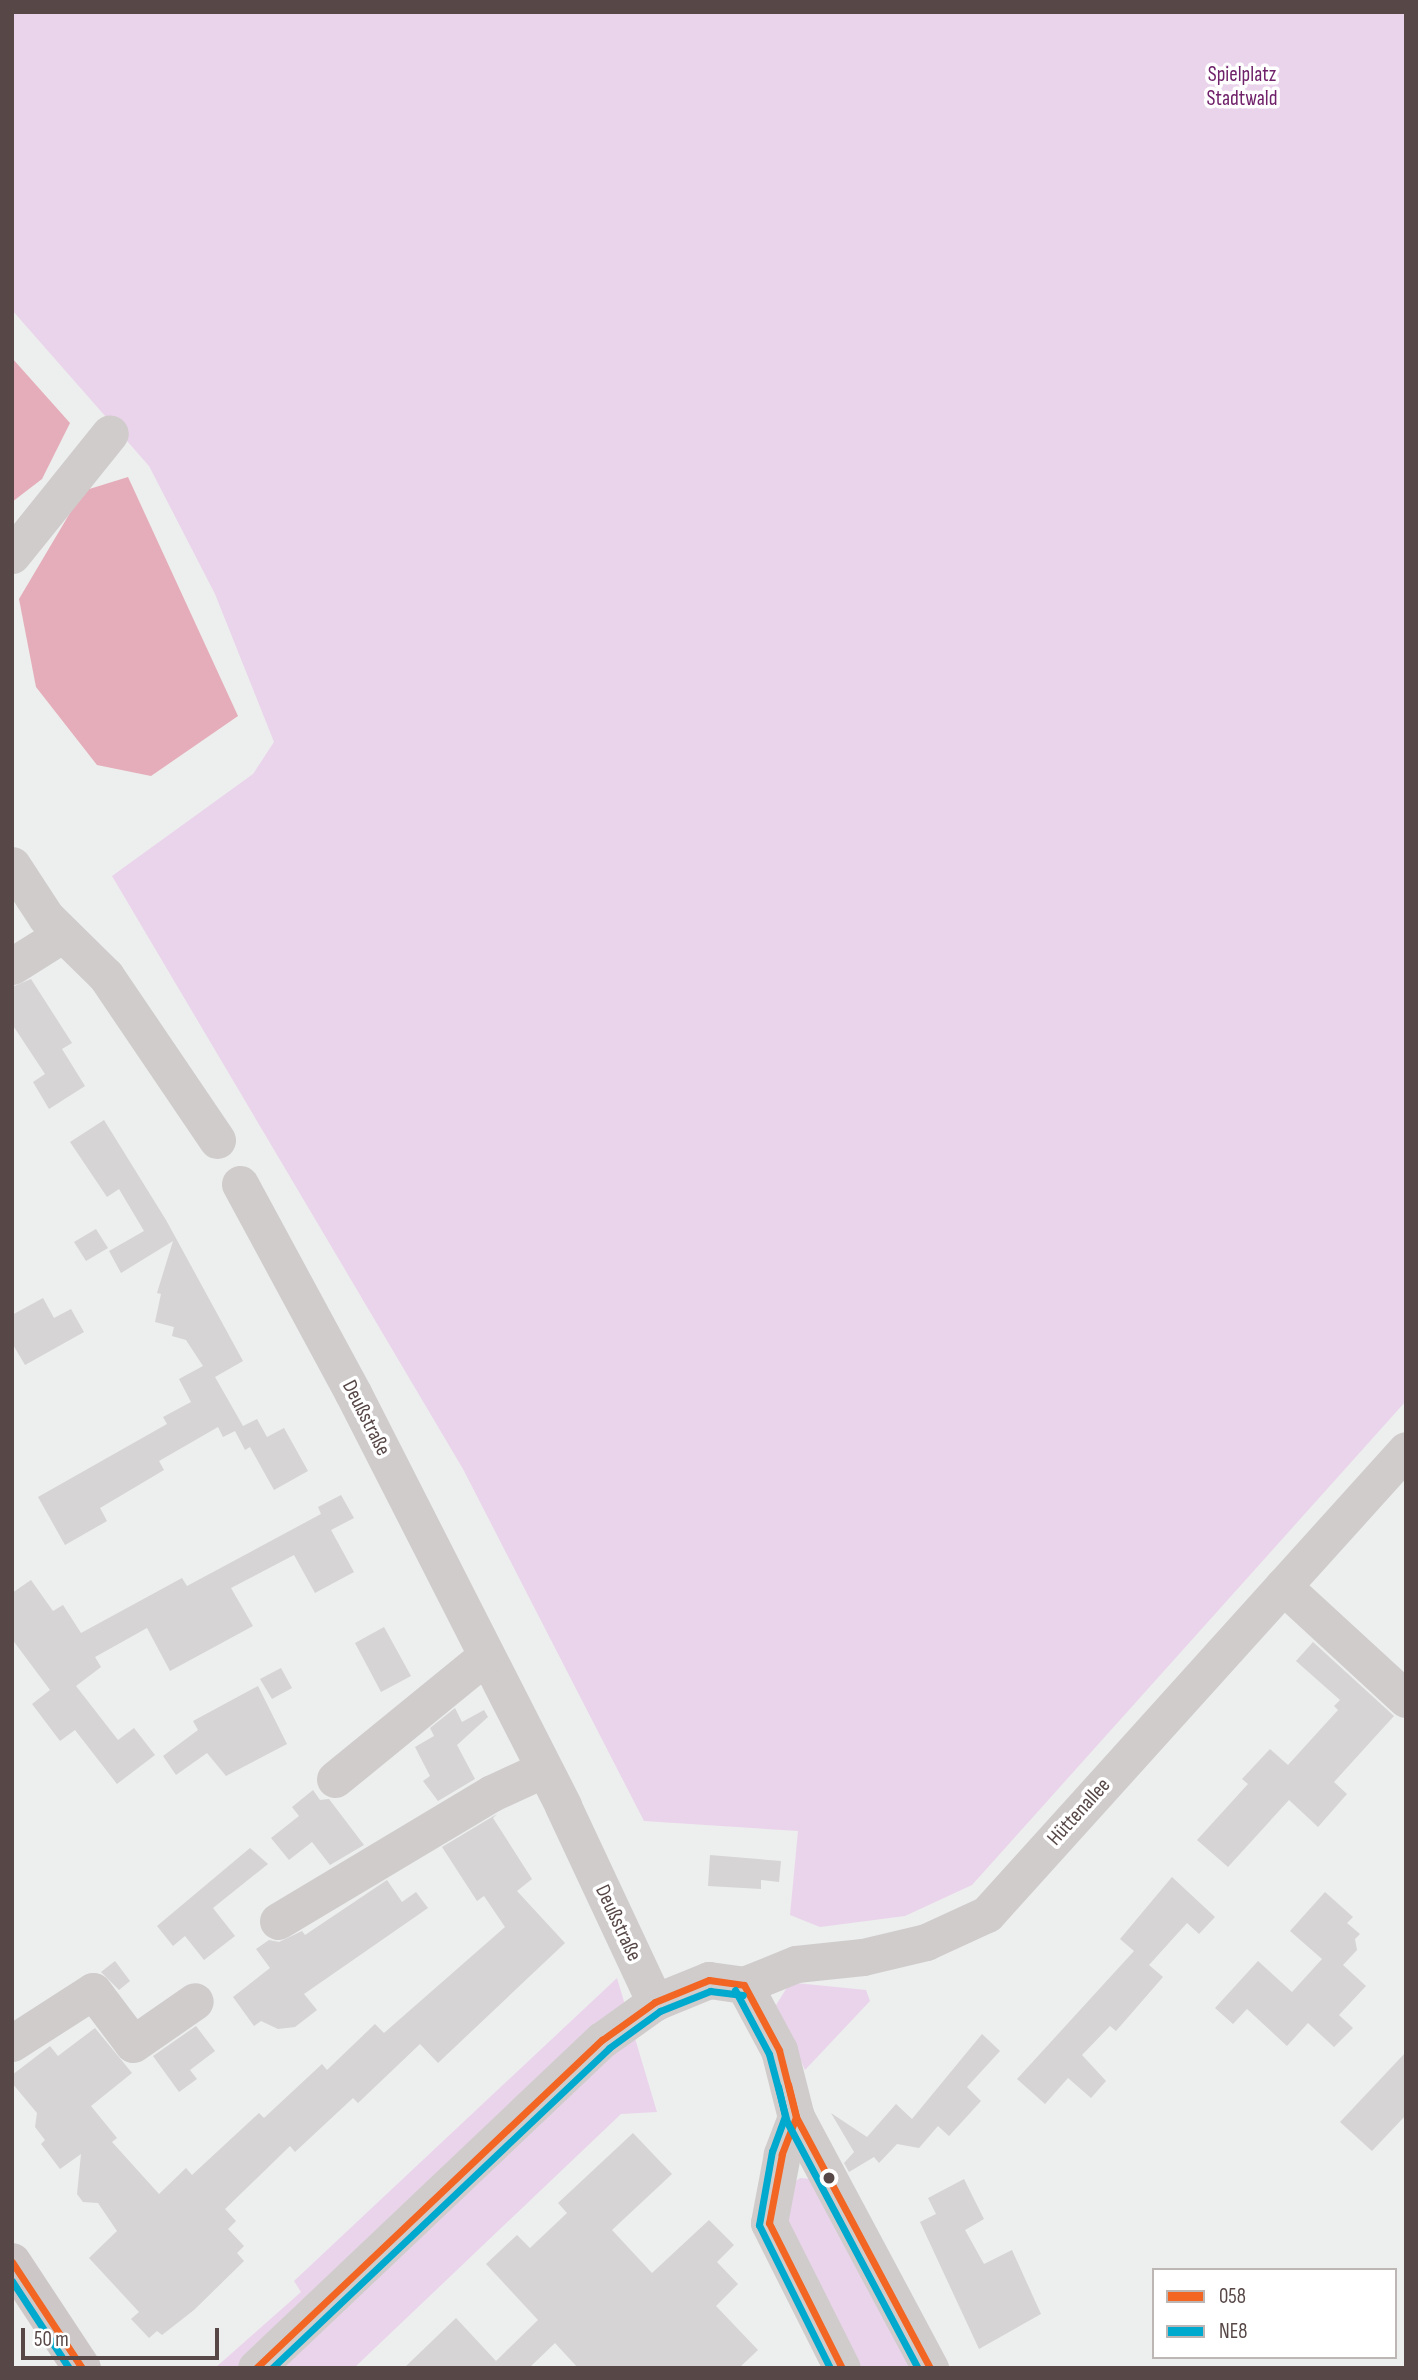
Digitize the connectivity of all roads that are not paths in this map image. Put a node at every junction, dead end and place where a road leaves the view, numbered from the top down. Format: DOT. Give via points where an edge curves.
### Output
graph roads {
  1 [pos="110,433"];
  2 [pos="12,555"];
  3 [pos="12,865"];
  4 [pos="63,934"];
  5 [pos="12,965"];
  6 [pos="217,1140"];
  7 [pos="240,1184"];
  8 [pos="1406,1450"];
  9 [pos="1283,1587"];
  10 [pos="486,1656"];
  11 [pos="1406,1699"];
  12 [pos="544,1769"];
  13 [pos="335,1779"];
  14 [pos="278,1921"];
  15 [pos="744,1985"];
  16 [pos="195,2001"];
  17 [pos="655,2002"];
  18 [pos="12,2043"];
  19 [pos="796,2117"];
  20 [pos="12,2262"];
  21 [pos="82,2368"];
  22 [pos="256,2368"];
  23 [pos="842,2368"];
  24 [pos="930,2368"];
  1 -- 2 [label="street"];
  3 -- 4 [label="street"];
  4 -- 5 [label="street"];
  4 -- 6 [label="street" via="106,976"];
  7 -- 10 [label="street, Deußstraße"];
  8 -- 9 [label="street, Hüttenallee"];
  9 -- 11 [label="street"];
  9 -- 15 [label="street, Hüttenallee" via="987,1914 926,1942 863,1957 796,1964"];
  10 -- 12 [label="street, Deußstraße"];
  10 -- 13 [label="street"];
  12 -- 14 [label="street" via="492,1793"];
  12 -- 17 [label="street, Deußstraße"];
  15 -- 17 [label="street" via="709,1980"];
  15 -- 19 [label="street" via="779,2050"];
  16 -- 18 [label="street" via="133,2044 93,1991"];
  17 -- 22 [label="street" via="602,2040"];
  19 -- 23 [label="street" via="782,2154 769,2223"];
  19 -- 24 [label="street"];
  20 -- 21 [label="main road"];
}
